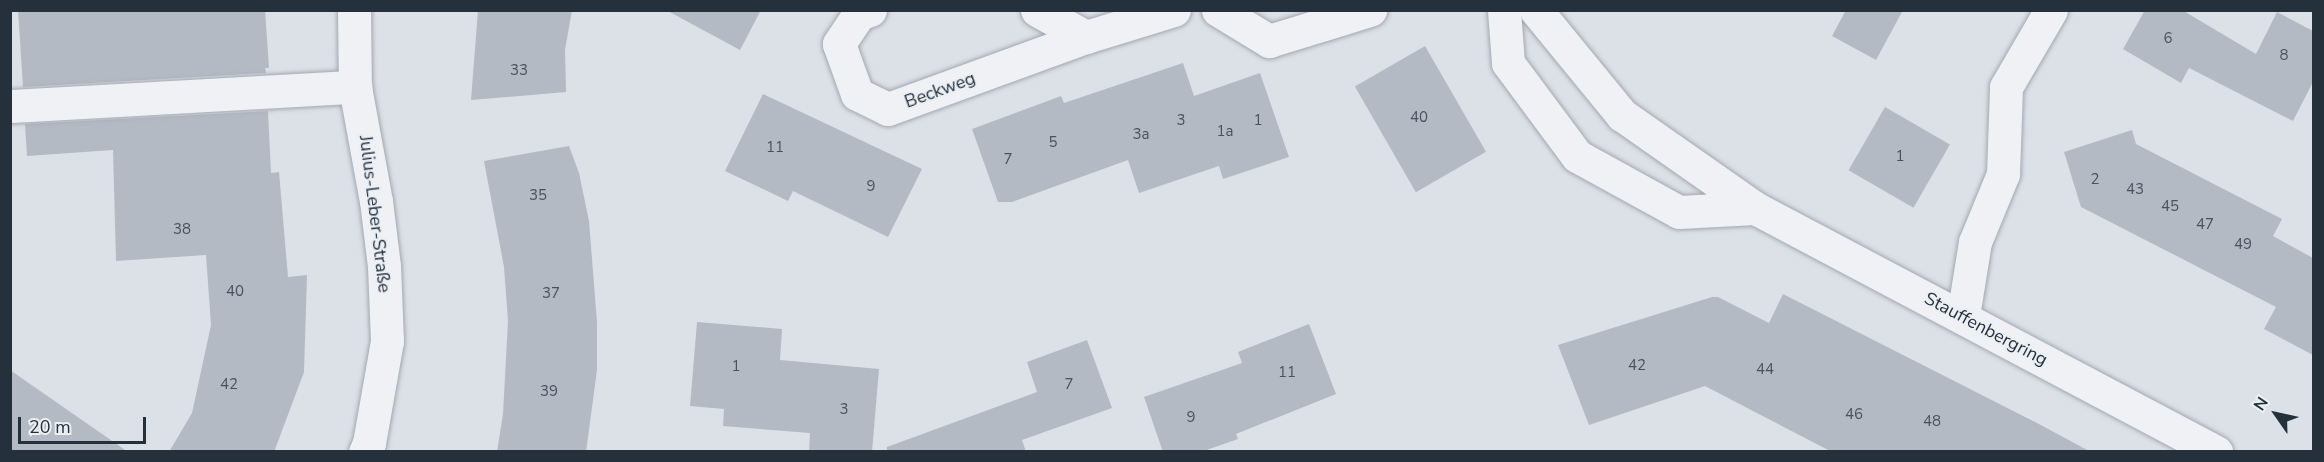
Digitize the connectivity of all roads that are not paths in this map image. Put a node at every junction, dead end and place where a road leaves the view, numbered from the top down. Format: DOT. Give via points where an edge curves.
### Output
graph roads {
  1 [pos="354,10"];
  2 [pos="870,10"];
  3 [pos="1036,10"];
  4 [pos="1174,10"];
  5 [pos="1218,10"];
  6 [pos="1370,10"];
  7 [pos="1504,10"];
  8 [pos="1536,10"];
  9 [pos="2051,10"];
  10 [pos="1086,37"];
  11 [pos="355,87"];
  12 [pos="10,106"];
  13 [pos="1755,208"];
  14 [pos="1963,316"];
  15 [pos="373,449"];
  16 [pos="2216,452"];
  1 -- 11 [label="street, Julius-Leber-Straße"];
  2 -- 10 [label="street, Beckweg" via="859,15 839,44 857,94 888,109"];
  3 -- 10 [label="street"];
  4 -- 10 [label="street, Beckweg"];
  5 -- 6 [label="street" via="1269,41"];
  7 -- 13 [label="street" via="1508,63 1577,156 1679,212"];
  8 -- 13 [label="street, Stauffenbergring" via="1622,115"];
  9 -- 14 [label="street" via="2006,87 2003,174 1975,242"];
  11 -- 12 [label="street"];
  11 -- 15 [label="street, Julius-Leber-Straße" via="384,266 387,341"];
  13 -- 14 [label="street, Stauffenbergring"];
  14 -- 16 [label="street, Stauffenbergring"];
}
